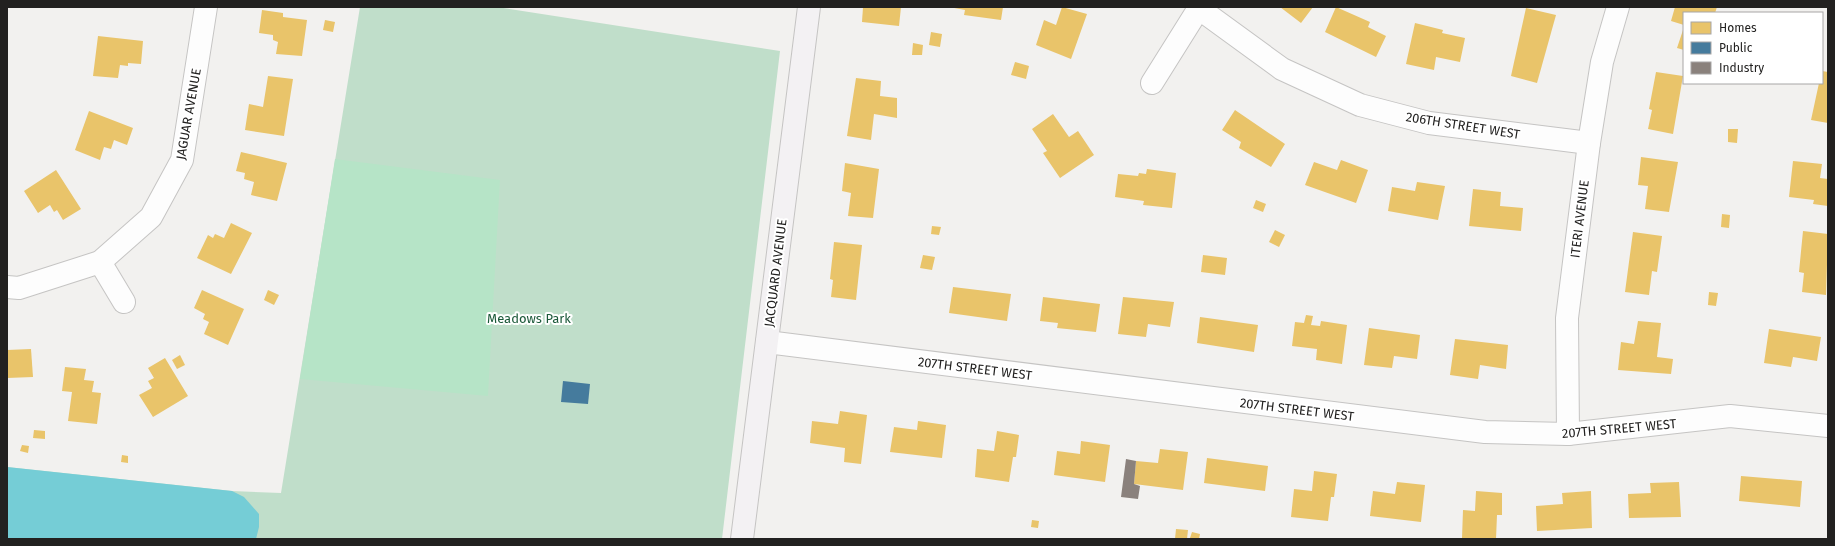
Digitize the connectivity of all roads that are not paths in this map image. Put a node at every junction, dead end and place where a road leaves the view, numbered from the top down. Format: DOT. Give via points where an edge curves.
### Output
graph roads {
  1 [pos="206,7"];
  2 [pos="809,7"];
  3 [pos="1618,7"];
  4 [pos="1198,8"];
  5 [pos="1152,83"];
  6 [pos="1589,143"];
  7 [pos="100,262"];
  8 [pos="7,287"];
  9 [pos="124,302"];
  10 [pos="767,342"];
  11 [pos="1828,426"];
  12 [pos="1568,434"];
  13 [pos="742,539"];
  1 -- 7 [label="street, JAGUAR AVENUE" via="182,160 151,217"];
  2 -- 10 [label="street, JACQUARD AVENUE"];
  3 -- 6 [label="street, ITERI AVENUE" via="1602,62"];
  4 -- 5 [label="street, 206TH STREET WEST"];
  4 -- 6 [label="street, 206TH STREET WEST" via="1282,69 1360,105 1429,123"];
  6 -- 12 [label="street, ITERI AVENUE" via="1567,318"];
  7 -- 8 [label="street, JAGUAR AVENUE" via="19,288"];
  7 -- 9 [label="street"];
  10 -- 12 [label="street, 207TH STREET WEST" via="1485,432"];
  10 -- 13 [label="street, JACQUARD AVENUE"];
  11 -- 12 [label="street, 207TH STREET WEST" via="1730,416"];
}
